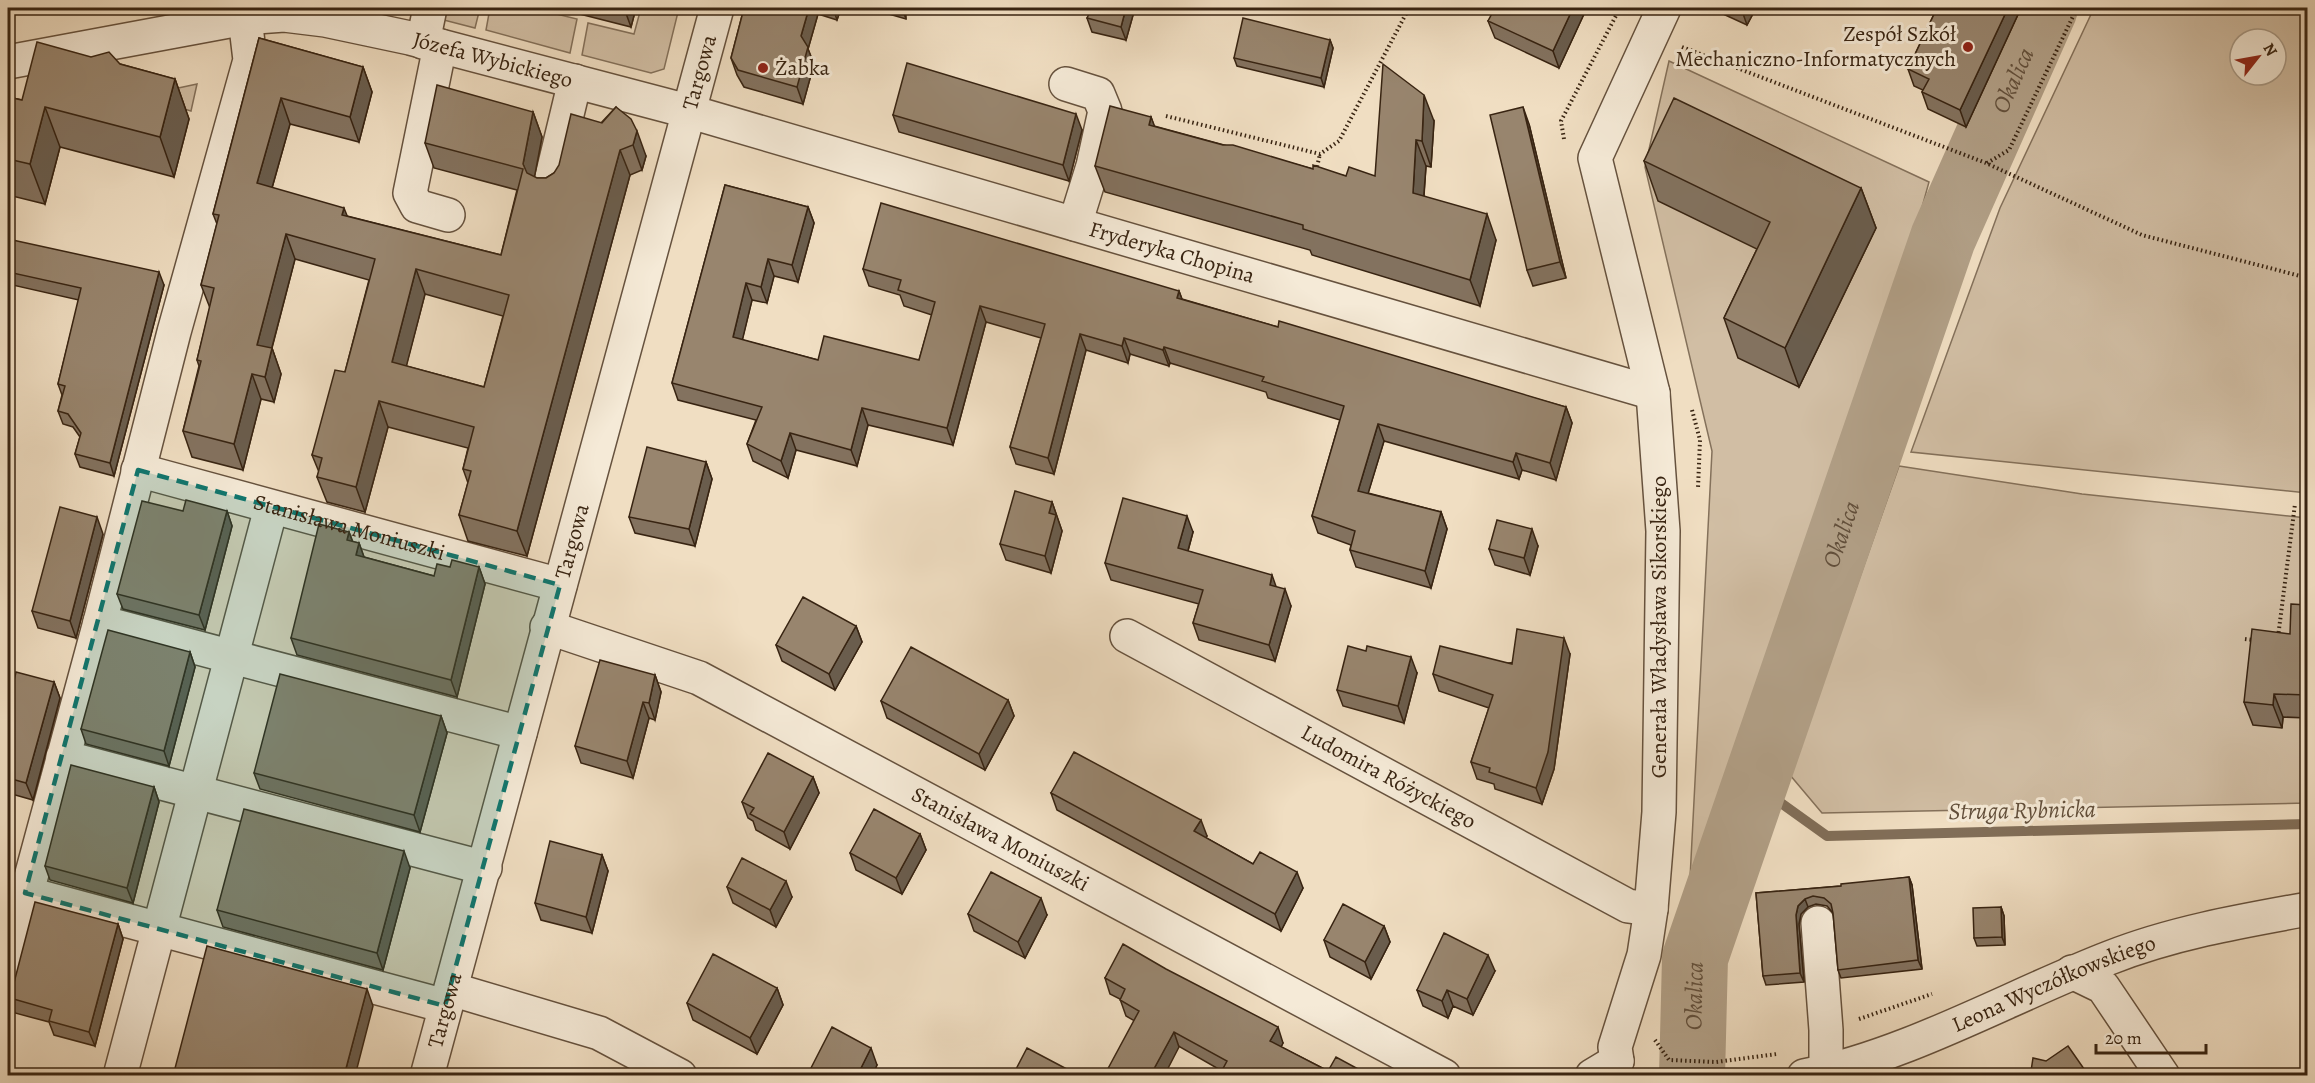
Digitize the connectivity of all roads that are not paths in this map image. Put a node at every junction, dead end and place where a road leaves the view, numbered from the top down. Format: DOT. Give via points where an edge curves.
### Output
graph roads {
  1 [pos="429,8"];
  2 [pos="717,8"];
  3 [pos="245,18"];
  4 [pos="1657,21"];
  5 [pos="431,44"];
  6 [pos="8,62"];
  7 [pos="574,81"];
  8 [pos="1066,84"];
  9 [pos="691,112"];
  10 [pos="550,185"];
  11 [pos="448,215"];
  12 [pos="1075,224"];
  13 [pos="1653,393"];
  14 [pos="138,470"];
  15 [pos="271,508"];
  16 [pos="560,585"];
  17 [pos="100,622"];
  18 [pos="548,627"];
  19 [pos="1127,636"];
  20 [pos="232,658"];
  21 [pos="520,733"];
  22 [pos="63,757"];
  23 [pos="195,791"];
  24 [pos="485,868"];
  25 [pos="25,893"];
  26 [pos="1652,909"];
  27 [pos="2307,909"];
  28 [pos="1818,922"];
  29 [pos="158,929"];
  30 [pos="8,962"];
  31 [pos="2072,972"];
  32 [pos="448,997"];
  33 [pos="1803,1067"];
  34 [pos="1613,1071"];
  35 [pos="120,1076"];
  36 [pos="427,1076"];
  37 [pos="680,1076"];
  38 [pos="1444,1076"];
  39 [pos="2163,1076"];
  1 -- 5 [label="street"];
  2 -- 9 [label="street, Targowa"];
  3 -- 5 [label="street, Józefa Wybickiego" via="284,15 325,20"];
  3 -- 6 [label="street, Józefa Wybickiego"];
  3 -- 14 [label="street" via="250,60"];
  4 -- 13 [label="street, Generała Władysława Sikorskiego" via="1595,158"];
  5 -- 7 [label="street, Józefa Wybickiego"];
  5 -- 11 [label="street" via="410,193 417,206"];
  7 -- 9 [label="street, Józefa Wybickiego"];
  7 -- 10 [label="street"];
  8 -- 12 [label="street" via="1098,94 1105,111"];
  9 -- 12 [label="street, Fryderyka Chopina"];
  9 -- 16 [label="street, Targowa"];
  12 -- 13 [label="street, Fryderyka Chopina"];
  13 -- 26 [label="street, Generała Władysława Sikorskiego" via="1663,531 1659,812"];
  14 -- 15 [label="street, Stanisława Moniuszki"];
  14 -- 17 [label="street"];
  15 -- 16 [label="street, Stanisława Moniuszki"];
  15 -- 20 [label="street"];
  16 -- 18 [label="street, Targowa"];
  17 -- 20 [label="street"];
  17 -- 22 [label="street"];
  18 -- 21 [label="street, Targowa"];
  18 -- 38 [label="street, Stanisława Moniuszki" via="699,678"];
  19 -- 26 [label="street, Ludomira Różyckiego" via="1628,906"];
  20 -- 21 [label="street"];
  20 -- 23 [label="street"];
  21 -- 24 [label="street, Targowa"];
  22 -- 23 [label="street"];
  22 -- 25 [label="street"];
  23 -- 24 [label="street"];
  23 -- 29 [label="street"];
  24 -- 32 [label="street, Targowa"];
  25 -- 29 [label="street"];
  25 -- 30 [label="street"];
  26 -- 34 [label="street, Generała Władysława Sikorskiego" via="1644,955 1615,1047"];
  27 -- 31 [label="street, Leona Wyczółkowskiego" via="2199,930"];
  28 -- 33 [label="street" via="1826,1030"];
  29 -- 32 [label="street"];
  29 -- 35 [label="street"];
  31 -- 33 [label="street, Leona Wyczółkowskiego" via="1901,1046"];
  31 -- 39 [label="street" via="2103,987"];
  32 -- 36 [label="street, Targowa"];
  32 -- 37 [label="street" via="600,1033"];
}
